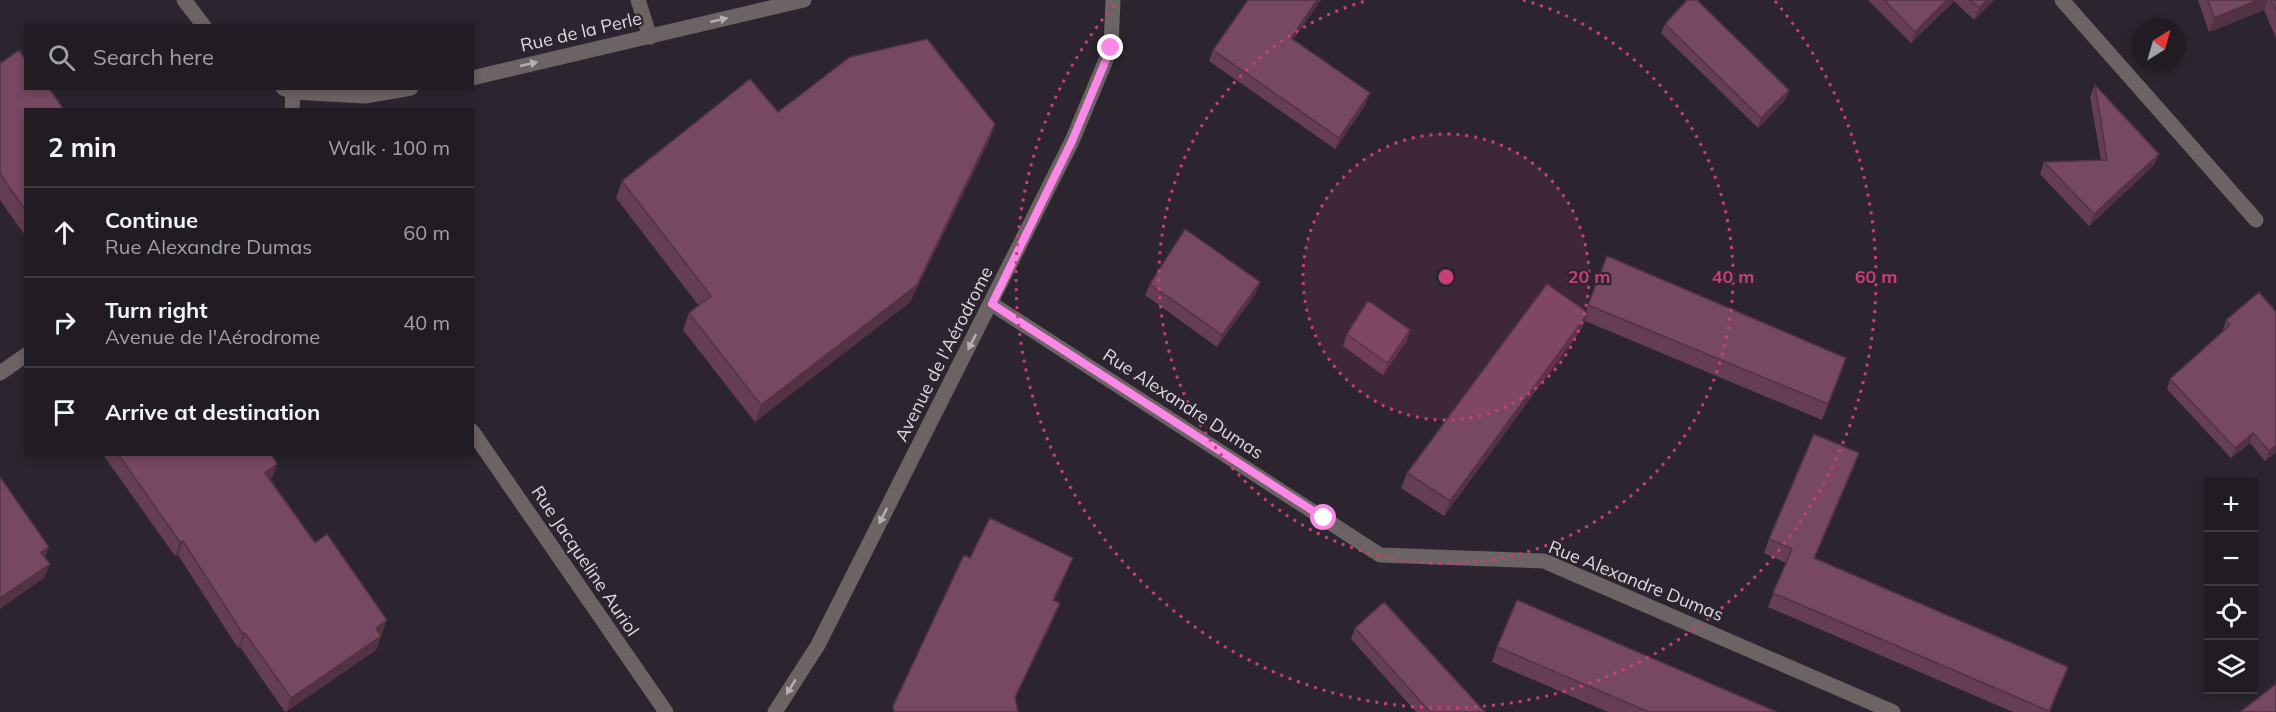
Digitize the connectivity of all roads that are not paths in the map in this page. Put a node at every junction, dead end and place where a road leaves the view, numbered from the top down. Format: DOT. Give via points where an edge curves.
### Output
graph roads {
  1 [pos="184,0"];
  2 [pos="638,0"];
  3 [pos="804,0"];
  4 [pos="1113,0"];
  5 [pos="2062,0"];
  6 [pos="202,24"];
  7 [pos="650,37"];
  8 [pos="474,78"];
  9 [pos="288,90"];
  10 [pos="400,90"];
  11 [pos="292,108"];
  12 [pos="2256,220"];
  13 [pos="992,304"];
  14 [pos="24,356"];
  15 [pos="0,373"];
  16 [pos="474,434"];
  17 [pos="666,712"];
  18 [pos="775,712"];
  19 [pos="1893,712"];
  1 -- 6 [label="street"];
  2 -- 7 [label="street"];
  7 -- 3 [label="street, Rue de la Perle, one-way"];
  4 -- 13 [label="street, Avenue de l'Aérodrome" via="1111,48 1072,141"];
  5 -- 12 [label="street"];
  8 -- 7 [label="street, Rue de la Perle, one-way"];
  9 -- 10 [label="street" via="365,96"];
  9 -- 11 [label="street"];
  13 -- 18 [label="street, Avenue de l'Aérodrome, one-way" via="818,645"];
  13 -- 19 [label="street, Rue Alexandre Dumas" via="1380,555 1544,561"];
  14 -- 15 [label="street"];
  16 -- 17 [label="street, Rue Jacqueline Auriol"];
}
